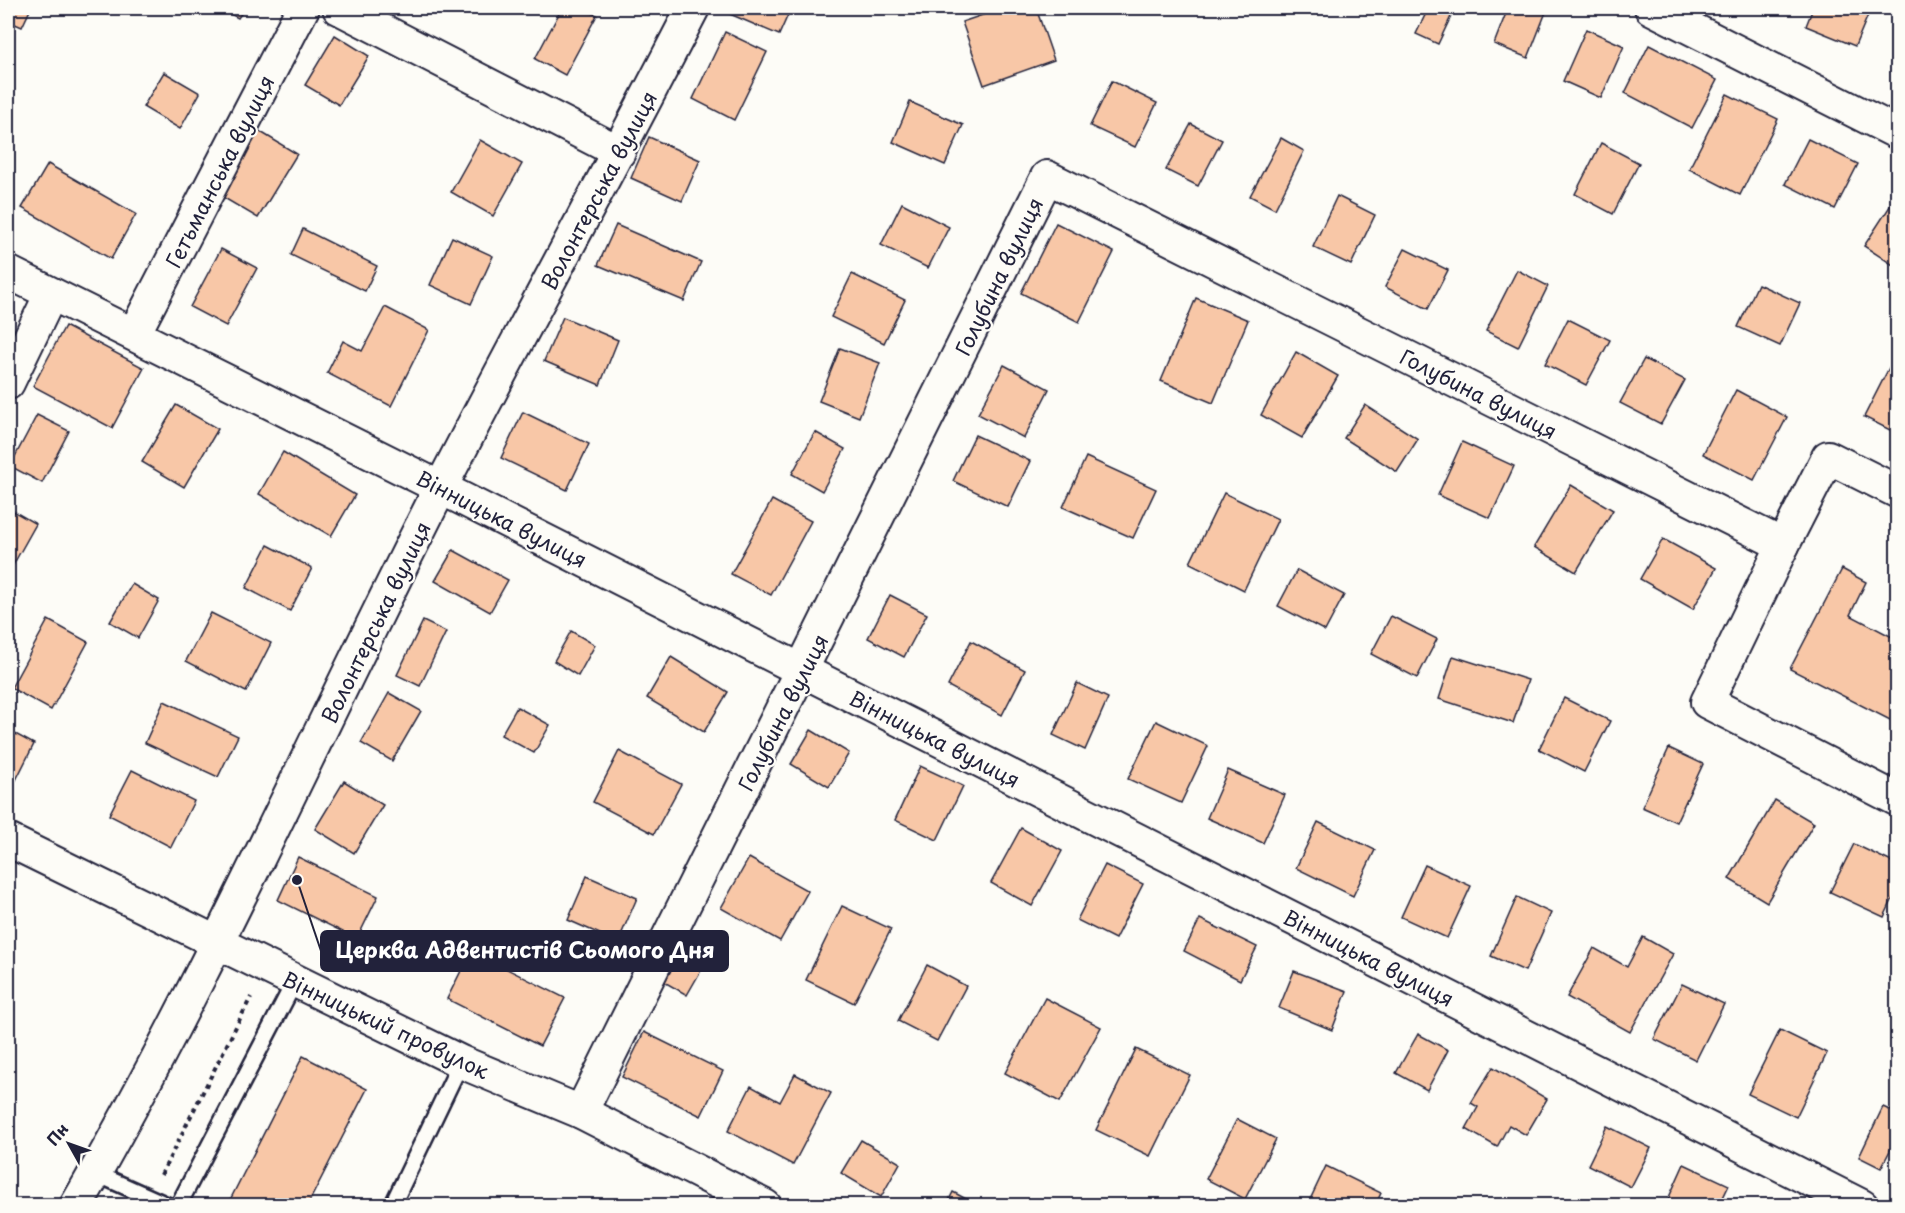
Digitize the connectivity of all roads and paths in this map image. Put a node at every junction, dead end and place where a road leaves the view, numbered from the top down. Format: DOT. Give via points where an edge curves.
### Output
graph roads {
  1 [pos="303,8"];
  2 [pos="339,8"];
  3 [pos="693,8"];
  4 [pos="1651,8"];
  5 [pos="1898,133"];
  6 [pos="619,152"];
  7 [pos="8,272"];
  8 [pos="51,294"];
  9 [pos="134,334"];
  10 [pos="8,382"];
  11 [pos="441,488"];
  12 [pos="1898,492"];
  13 [pos="1783,545"];
  14 [pos="802,671"];
  15 [pos="1898,800"];
  16 [pos="8,840"];
  17 [pos="217,943"];
  18 [pos="266,967"];
  19 [pos="296,981"];
  20 [pos="461,1062"];
  21 [pos="581,1112"];
  22 [pos="95,1173"];
  23 [pos="150,1196"];
  24 [pos="76,1206"];
  25 [pos="169,1206"];
  26 [pos="178,1206"];
  27 [pos="392,1206"];
  28 [pos="765,1206"];
  29 [pos="1862,1206"];
  1 -- 9 [label="street, Гетьманська вулиця"];
  2 -- 6 [label="street"];
  3 -- 6 [label="street, Волонтерська вулиця"];
  4 -- 5 [label="street"];
  6 -- 11 [label="street, Волонтерська вулиця"];
  7 -- 8 [label="street, Вінницька вулиця"];
  8 -- 9 [label="street, Вінницька вулиця"];
  8 -- 10 [label="street"];
  9 -- 11 [label="street, Вінницька вулиця"];
  11 -- 14 [label="street, Вінницька вулиця"];
  11 -- 17 [label="street, Волонтерська вулиця"];
  12 -- 13 [label="street" via="1828,457"];
  13 -- 14 [label="street, Голубина вулиця" via="1047,177"];
  13 -- 15 [label="street" via="1707,702"];
  14 -- 21 [label="street, Голубина вулиця"];
  14 -- 29 [label="street, Вінницька вулиця"];
  16 -- 17 [label="street, Вінницький провулок"];
  17 -- 18 [label="street, Вінницький провулок"];
  17 -- 22 [label="street, Волонтерська вулиця"];
  18 -- 19 [label="street, Вінницький провулок"];
  18 -- 23 [label="path"];
  19 -- 20 [label="street, Вінницький провулок"];
  19 -- 26 [label="lane"];
  20 -- 21 [label="street, Вінницький провулок"];
  20 -- 27 [label="lane"];
  21 -- 28 [label="street, Вінницький провулок"];
  22 -- 23 [label="lane"];
  22 -- 24 [label="street, Волонтерська вулиця"];
  23 -- 25 [label="lane"];
}
